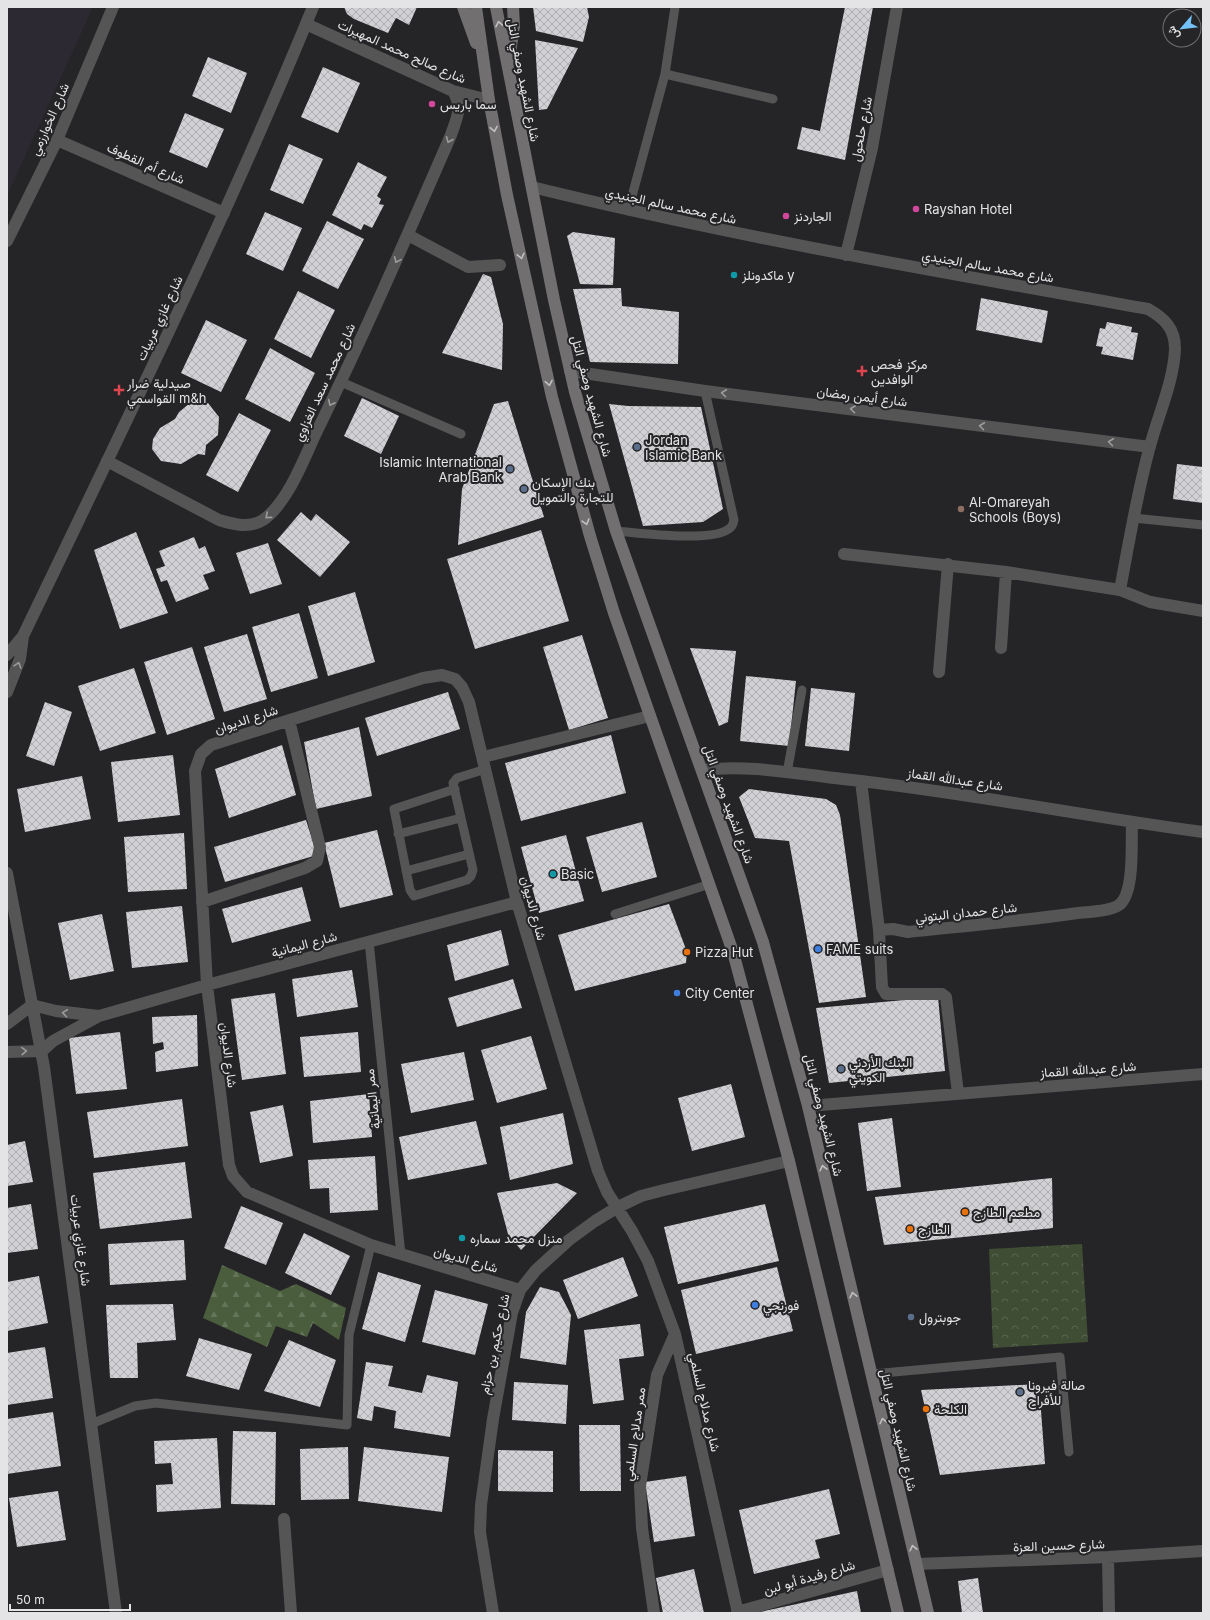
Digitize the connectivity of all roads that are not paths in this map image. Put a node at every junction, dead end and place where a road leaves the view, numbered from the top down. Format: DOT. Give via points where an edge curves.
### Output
graph roads {
  1 [pos="113,7"];
  2 [pos="313,7"];
  3 [pos="463,7"];
  4 [pos="476,7"];
  5 [pos="496,7"];
  6 [pos="513,7"];
  7 [pos="675,7"];
  8 [pos="897,7"];
  9 [pos="306,24"];
  10 [pos="484,64"];
  11 [pos="508,69"];
  12 [pos="665,74"];
  13 [pos="453,91"];
  14 [pos="773,99"];
  15 [pos="489,100"];
  16 [pos="57,140"];
  17 [pos="532,187"];
  18 [pos="628,211"];
  19 [pos="224,213"];
  20 [pos="11,220"];
  21 [pos="408,235"];
  22 [pos="7,241"];
  23 [pos="846,255"];
  24 [pos="500,265"];
  25 [pos="570,371"];
  26 [pos="342,382"];
  27 [pos="705,391"];
  28 [pos="461,434"];
  29 [pos="1150,448"];
  30 [pos="107,461"];
  31 [pos="1133,518"];
  32 [pos="1203,525"];
  33 [pos="616,531"];
  34 [pos="844,554"];
  35 [pos="948,564"];
  36 [pos="1006,572"];
  37 [pos="1120,590"];
  38 [pos="1203,611"];
  39 [pos="23,636"];
  40 [pos="1001,648"];
  41 [pos="7,655"];
  42 [pos="939,672"];
  43 [pos="802,690"];
  44 [pos="7,692"];
  45 [pos="650,716"];
  46 [pos="289,720"];
  47 [pos="483,757"];
  48 [pos="486,769"];
  49 [pos="702,770"];
  50 [pos="787,772"];
  51 [pos="861,781"];
  52 [pos="455,789"];
  53 [pos="461,818"];
  54 [pos="1132,823"];
  55 [pos="1203,832"];
  56 [pos="398,834"];
  57 [pos="469,854"];
  58 [pos="406,871"];
  59 [pos="7,873"];
  60 [pos="710,884"];
  61 [pos="202,902"];
  62 [pos="517,902"];
  63 [pos="615,914"];
  64 [pos="879,930"];
  65 [pos="369,941"];
  66 [pos="207,985"];
  67 [pos="32,1005"];
  68 [pos="99,1016"];
  69 [pos="7,1024"];
  70 [pos="42,1050"];
  71 [pos="7,1052"];
  72 [pos="1203,1074"];
  73 [pos="958,1093"];
  74 [pos="808,1106"];
  75 [pos="789,1161"];
  76 [pos="618,1207"];
  77 [pos="371,1245"];
  78 [pos="401,1255"];
  79 [pos="520,1290"];
  80 [pos="675,1334"];
  81 [pos="872,1374"];
  82 [pos="91,1424"];
  83 [pos="1069,1452"];
  84 [pos="284,1519"];
  85 [pos="1203,1551"];
  86 [pos="1108,1557"];
  87 [pos="917,1564"];
  88 [pos="888,1570"];
  89 [pos="116,1613"];
  90 [pos="291,1613"];
  91 [pos="493,1613"];
  92 [pos="654,1613"];
  93 [pos="738,1613"];
  94 [pos="898,1613"];
  95 [pos="928,1613"];
  96 [pos="1109,1613"];
  1 -- 16 [label="street, شارع الخوارزمي"];
  2 -- 9 [label="street, شارع غازي عربيات"];
  3 -- 10 [label="main road"];
  4 -- 10 [label="main road"];
  11 -- 5 [label="main road, شارع الشهيد وصفي التل, one-way"];
  6 -- 11 [label="main road" via="514,26"];
  7 -- 12 [label="lane"];
  8 -- 23 [label="street, شارع حلحول" via="872,148"];
  9 -- 13 [label="street, شارع صالح محمد المهيرات"];
  9 -- 19 [label="street, شارع غازي عربيات"];
  10 -- 15 [label="main road"];
  11 -- 17 [label="main road, شارع الشهيد وصفي التل"];
  12 -- 14 [label="lane"];
  12 -- 18 [label="lane"];
  13 -- 15 [label="street, شارع صالح محمد المهيرات"];
  13 -- 21 [label="street, شارع محمد سعد الغزاوي, one-way" via="458,99 459,113"];
  15 -- 45 [label="main road, one-way" via="507,195 552,397 595,550"];
  16 -- 19 [label="street, شارع أم القطوف"];
  16 -- 20 [label="street, شارع الخوارزمي"];
  17 -- 18 [label="street, شارع محمد سالم الجنيدي"];
  17 -- 25 [label="main road, شارع الشهيد وصفي التل"];
  18 -- 23 [label="street, شارع محمد سالم الجنيدي"];
  19 -- 30 [label="street, شارع غازي عربيات"];
  20 -- 22 [label="street, شارع الخوارزمي"];
  21 -- 24 [label="street" via="468,267"];
  21 -- 26 [label="street, شارع محمد سعد الغزاوي, one-way"];
  23 -- 29 [label="street, شارع محمد سالم الجنيدي" via="1148,309 1162,317 1172,330 1175,348 1172,370"];
  25 -- 27 [label="street, شارع أيمن رمضان"];
  25 -- 33 [label="main road, شارع الشهيد وصفي التل"];
  26 -- 28 [label="lane"];
  26 -- 30 [label="street, شارع محمد سعد الغزاوي, one-way" via="277,509 262,521 251,525 235,525 219,520"];
  29 -- 27 [label="street, شارع أيمن رمضان, one-way"];
  27 -- 33 [label="lane" via="726,477 733,525 730,529 717,533 692,537"];
  29 -- 31 [label="street, شارع محمد سالم الجنيدي"];
  30 -- 39 [label="street, شارع غازي عربيات"];
  31 -- 32 [label="lane"];
  31 -- 37 [label="street, شارع محمد سالم الجنيدي"];
  33 -- 49 [label="main road, شارع الشهيد وصفي التل"];
  34 -- 35 [label="street"];
  35 -- 36 [label="street"];
  35 -- 42 [label="street"];
  36 -- 37 [label="street"];
  36 -- 40 [label="street"];
  37 -- 38 [label="street" via="1150,602"];
  39 -- 41 [label="street, شارع غازي عربيات"];
  44 -- 39 [label="street, شارع غازي عربيات, one-way" via="20,659"];
  43 -- 50 [label="lane"];
  45 -- 47 [label="street"];
  45 -- 60 [label="main road"];
  46 -- 47 [label="street, شارع الديوان" via="423,678 442,675 455,679 462,688 469,702"];
  46 -- 61 [label="street, شارع الديوان" via="211,745 201,754 195,771"];
  46 -- 61 [label="street" via="320,847 317,861 305,868"];
  47 -- 48 [label="street, شارع الديوان"];
  48 -- 52 [label="lane" via="457,778 454,783"];
  48 -- 62 [label="street, شارع الديوان"];
  49 -- 50 [label="street, شارع عبدالله القماز" via="734,768"];
  49 -- 74 [label="main road, شارع الشهيد وصفي التل" via="763,942"];
  50 -- 51 [label="street, شارع عبدالله القماز"];
  51 -- 54 [label="street, شارع عبدالله القماز" via="992,798"];
  51 -- 64 [label="street"];
  52 -- 53 [label="lane"];
  52 -- 56 [label="lane" via="394,809"];
  53 -- 56 [label="lane"];
  53 -- 57 [label="lane"];
  54 -- 55 [label="street, شارع عبدالله القماز"];
  54 -- 64 [label="street, شارع حمدان البتوني" via="1130,883 1126,897 1119,906 1059,916 908,932"];
  56 -- 58 [label="lane"];
  57 -- 58 [label="lane"];
  57 -- 58 [label="lane" via="473,870 471,876 467,880 438,890 414,896"];
  59 -- 67 [label="street, شارع غازي عربيات"];
  60 -- 63 [label="lane"];
  60 -- 75 [label="main road" via="733,952"];
  61 -- 66 [label="street, شارع الديوان"];
  62 -- 65 [label="street, شارع اليمانية"];
  62 -- 76 [label="street, شارع الديوان" via="598,1171 607,1192"];
  64 -- 73 [label="street" via="884,992 889,996 942,994 946,997"];
  65 -- 66 [label="street, شارع اليمانية"];
  65 -- 78 [label="lane, ممر اليمانية"];
  66 -- 68 [label="street, شارع اليمانية"];
  66 -- 77 [label="street, شارع الديوان" via="229,1165 233,1176 247,1192"];
  68 -- 67 [label="street, شارع اليمانية, one-way" via="56,1011"];
  67 -- 69 [label="street"];
  67 -- 70 [label="street, شارع غازي عربيات"];
  68 -- 70 [label="street, شارع اليمانية" via="53,1041"];
  71 -- 70 [label="street, one-way"];
  70 -- 82 [label="street, شارع غازي عربيات"];
  72 -- 73 [label="street, شارع عبدالله القماز"];
  73 -- 74 [label="street, شارع عبدالله القماز"];
  81 -- 74 [label="main road, شارع الشهيد وصفي التل, one-way"];
  75 -- 76 [label="street, شارع حكيم بن حزام" via="641,1196"];
  75 -- 88 [label="main road"];
  76 -- 79 [label="street, شارع حكيم بن حزام" via="569,1240 536,1270"];
  76 -- 80 [label="street, شارع مدلاج السلمي" via="648,1261"];
  77 -- 78 [label="street, شارع الديوان"];
  77 -- 82 [label="lane" via="349,1335 347,1425 156,1403 135,1406"];
  78 -- 79 [label="street, شارع الديوان"];
  79 -- 91 [label="street, شارع حكيم بن حزام" via="512,1313 481,1504 480,1532"];
  80 -- 92 [label="street, ممر مدلاج السلمي" via="657,1375 640,1486 642,1528"];
  80 -- 93 [label="street, شارع مدلاج السلمي"];
  81 -- 83 [label="lane" via="1060,1357"];
  87 -- 81 [label="main road, شارع الشهيد وصفي التل, one-way"];
  82 -- 89 [label="street, شارع غازي عربيات"];
  84 -- 90 [label="street"];
  85 -- 86 [label="street, شارع حسين العزة"];
  86 -- 87 [label="street, شارع حسين العزة"];
  86 -- 96 [label="street"];
  87 -- 95 [label="main road, شارع الشهيد وصفي التل"];
  88 -- 93 [label="street, شارع رفيدة أبو لبن"];
  88 -- 94 [label="main road"];
}
